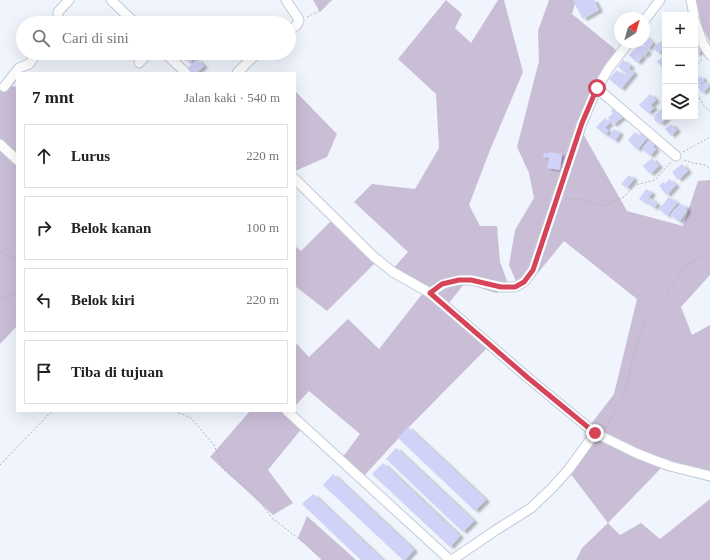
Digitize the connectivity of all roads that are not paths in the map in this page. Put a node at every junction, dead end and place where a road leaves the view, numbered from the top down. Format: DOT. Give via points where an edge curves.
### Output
graph roads {
  1 [pos="69,0"];
  2 [pos="112,0"];
  3 [pos="286,0"];
  4 [pos="660,0"];
  5 [pos="691,0"];
  6 [pos="693,12"];
  7 [pos="650,13"];
  8 [pos="58,16"];
  9 [pos="128,16"];
  10 [pos="296,26"];
  11 [pos="698,30"];
  12 [pos="624,48"];
  13 [pos="709,54"];
  14 [pos="32,60"];
  15 [pos="142,60"];
  16 [pos="173,60"];
  17 [pos="250,60"];
  18 [pos="139,64"];
  19 [pos="185,72"];
  20 [pos="238,72"];
  21 [pos="16,85"];
  22 [pos="2,88"];
  23 [pos="597,88"];
  24 [pos="0,144"];
  25 [pos="676,156"];
  26 [pos="16,159"];
  27 [pos="296,180"];
  28 [pos="430,293"];
  29 [pos="288,412"];
  30 [pos="598,434"];
  31 [pos="710,476"];
  32 [pos="451,560"];
  1 -- 8 [label="street" via="58,12"];
  2 -- 9 [label="street"];
  3 -- 10 [label="street" via="298,18"];
  4 -- 7 [label="street"];
  5 -- 6 [label="street"];
  11 -- 13 [label="street"];
  12 -- 23 [label="street"];
  14 -- 22 [label="street" via="19,68"];
  15 -- 18 [label="street"];
  16 -- 19 [label="street"];
  17 -- 20 [label="street"];
  21 -- 22 [label="street"];
  23 -- 25 [label="street"];
  23 -- 28 [label="street" via="582,123 533,270 524,282 515,287 501,287 459,280 442,284"];
  24 -- 26 [label="street"];
  27 -- 28 [label="street" via="374,257 393,272"];
  28 -- 30 [label="street"];
  29 -- 32 [label="street"];
  30 -- 31 [label="street" via="651,459"];
  30 -- 32 [label="street" via="554,487 530,508"];
}
